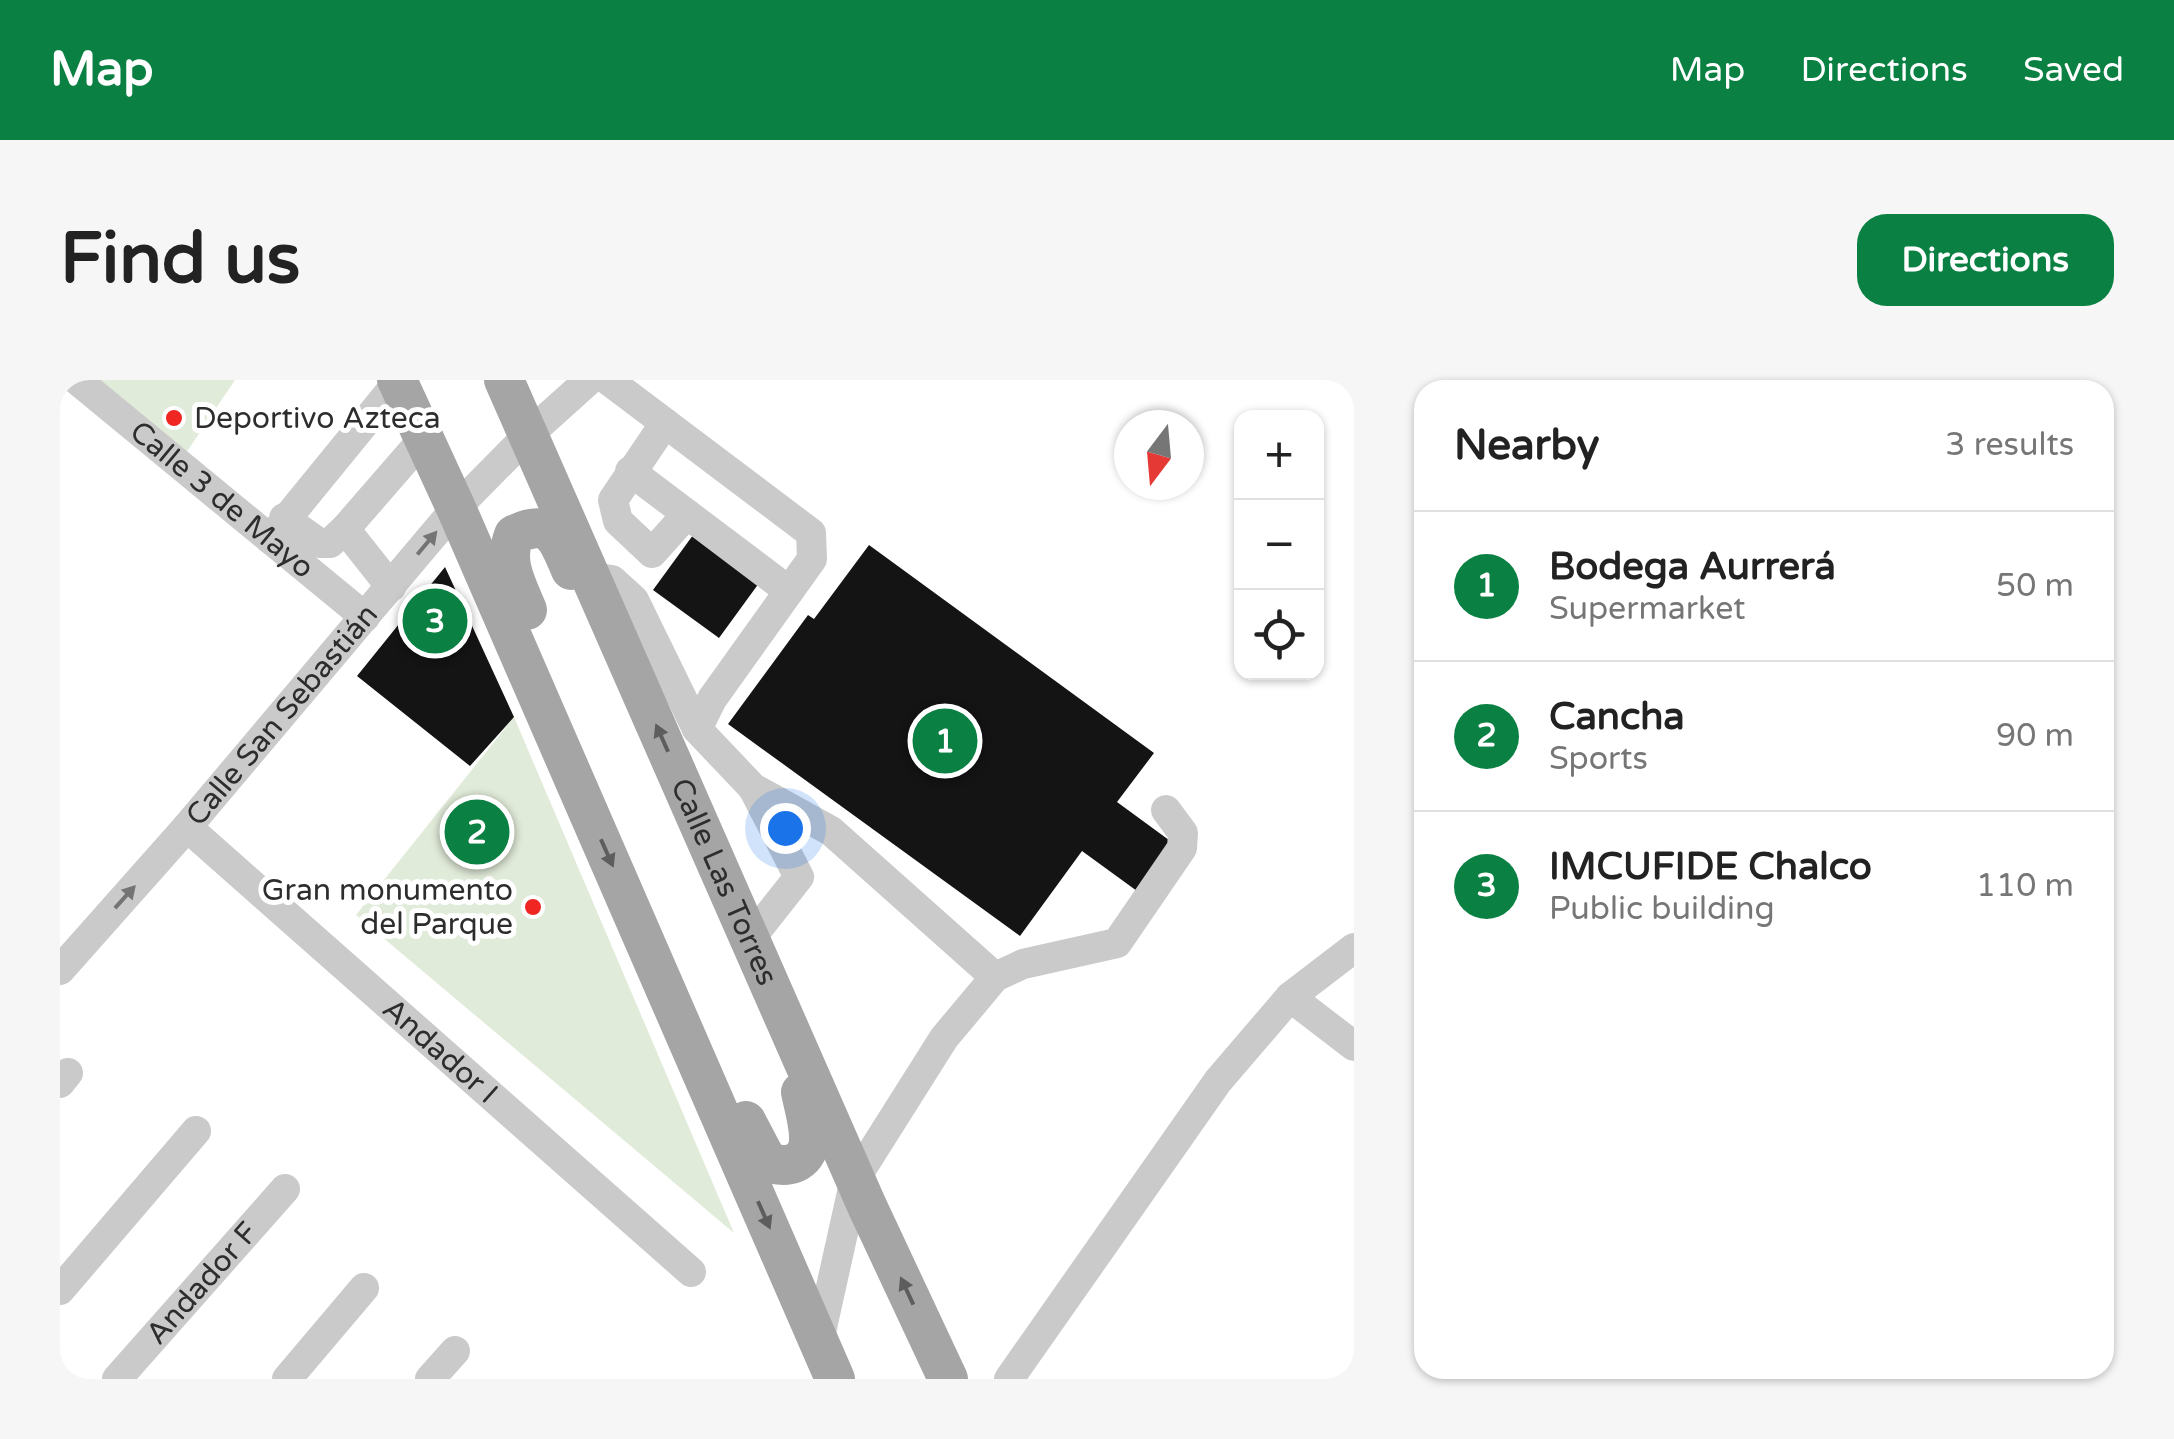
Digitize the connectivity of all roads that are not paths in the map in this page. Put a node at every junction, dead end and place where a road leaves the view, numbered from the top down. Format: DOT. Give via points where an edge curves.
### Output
graph roads {
  1 [pos="77,380"];
  2 [pos="504,380"];
  3 [pos="589,380"];
  4 [pos="608,380"];
  5 [pos="397,381"];
  6 [pos="665,423"];
  7 [pos="528,434"];
  8 [pos="424,438"];
  9 [pos="630,471"];
  10 [pos="456,508"];
  11 [pos="687,514"];
  12 [pos="277,528"];
  13 [pos="345,529"];
  14 [pos="592,577"];
  15 [pos="390,587"];
  16 [pos="788,591"];
  17 [pos="608,614"];
  18 [pos="365,618"];
  19 [pos="697,729"];
  20 [pos="578,786"];
  21 [pos="752,788"];
  22 [pos="1166,810"];
  23 [pos="188,828"];
  24 [pos="750,939"];
  25 [pos="1354,948"];
  26 [pos="657,967"];
  27 [pos="60,970"];
  28 [pos="995,977"];
  29 [pos="1290,997"];
  30 [pos="794,1039"];
  31 [pos="1354,1046"];
  32 [pos="196,1132"];
  33 [pos="855,1179"];
  34 [pos="285,1189"];
  35 [pos="691,1272"];
  36 [pos="364,1288"];
  37 [pos="60,1290"];
  38 [pos="819,1341"];
  39 [pos="455,1351"];
  40 [pos="117,1379"];
  41 [pos="286,1379"];
  42 [pos="430,1379"];
  43 [pos="835,1379"];
  44 [pos="948,1379"];
  45 [pos="1009,1379"];
  1 -- 12 [label="street, Calle 3 de Mayo"];
  2 -- 7 [label="main road, Calle Las Torres"];
  3 -- 7 [label="street, Calle San Sebastián"];
  4 -- 6 [label="street"];
  5 -- 8 [label="main road"];
  5 -- 12 [label="street"];
  6 -- 9 [label="street"];
  6 -- 16 [label="street" via="812,533 812,559"];
  7 -- 10 [label="street, Calle San Sebastián"];
  7 -- 14 [label="main road, Calle Las Torres"];
  8 -- 10 [label="main road"];
  8 -- 13 [label="street"];
  9 -- 11 [label="street"];
  9 -- 11 [label="street" via="613,500 618,521 652,553"];
  15 -- 10 [label="street, Calle San Sebastián, one-way"];
  10 -- 20 [label="main road"];
  11 -- 16 [label="street"];
  12 -- 13 [label="street" via="320,543"];
  12 -- 18 [label="street, Calle 3 de Mayo"];
  13 -- 15 [label="street"];
  14 -- 17 [label="main road, Calle Las Torres"];
  14 -- 19 [label="street" via="612,580 634,600"];
  15 -- 18 [label="street, Calle San Sebastián"];
  16 -- 19 [label="street"];
  17 -- 20 [label="main road" via="581,592 557,538 546,529 514,535 511,571 567,706"];
  24 -- 17 [label="main road, Calle Las Torres, one-way"];
  18 -- 23 [label="street, Calle San Sebastián"];
  19 -- 21 [label="street"];
  20 -- 26 [label="main road, one-way"];
  21 -- 24 [label="street" via="799,877"];
  21 -- 28 [label="street" via="831,831"];
  22 -- 28 [label="street" via="1183,833 1182,848 1117,943 1023,964"];
  27 -- 23 [label="street, Calle San Sebastián, one-way"];
  23 -- 35 [label="street, Andador I"];
  24 -- 30 [label="main road, Calle Las Torres"];
  25 -- 29 [label="street"];
  26 -- 30 [label="main road" via="714,1047 760,1154 784,1166 801,1159 810,1144"];
  26 -- 38 [label="main road, one-way"];
  28 -- 33 [label="street" via="944,1038"];
  29 -- 31 [label="street"];
  29 -- 45 [label="street" via="1218,1080"];
  30 -- 33 [label="main road, Calle Las Torres"];
  32 -- 37 [label="street"];
  33 -- 38 [label="street"];
  44 -- 33 [label="main road, Calle Las Torres, one-way"];
  34 -- 40 [label="street, Andador F"];
  36 -- 41 [label="street"];
  38 -- 43 [label="main road"];
  39 -- 42 [label="street"];
}
